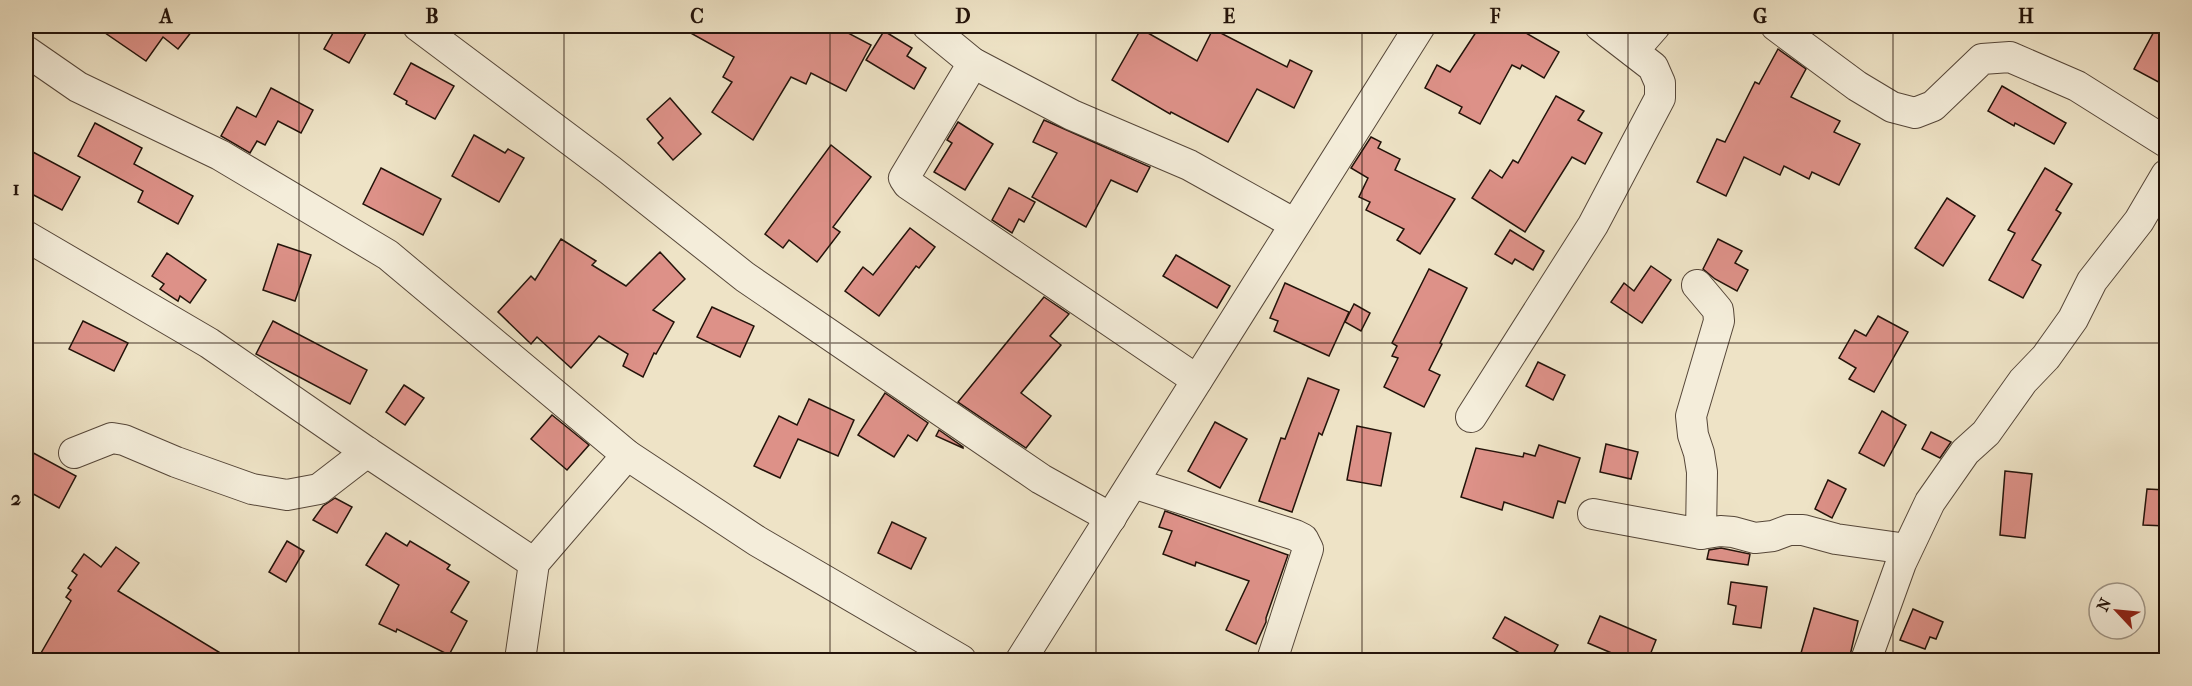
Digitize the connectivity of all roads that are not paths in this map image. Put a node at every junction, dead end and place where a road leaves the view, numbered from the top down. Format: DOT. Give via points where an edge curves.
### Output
graph roads {
  1 [pos="418,26"];
  2 [pos="928,26"];
  3 [pos="1420,26"];
  4 [pos="1600,26"];
  5 [pos="1655,26"];
  6 [pos="1776,26"];
  7 [pos="26,51"];
  8 [pos="1633,51"];
  9 [pos="973,63"];
  10 [pos="2166,142"];
  11 [pos="2166,176"];
  12 [pos="1295,225"];
  13 [pos="26,236"];
  14 [pos="1697,285"];
  15 [pos="1197,380"];
  16 [pos="1471,417"];
  17 [pos="367,452"];
  18 [pos="74,453"];
  19 [pos="627,454"];
  20 [pos="1132,483"];
  21 [pos="1593,514"];
  22 [pos="1111,518"];
  23 [pos="1701,534"];
  24 [pos="1907,549"];
  25 [pos="534,563"];
  26 [pos="520,660"];
  27 [pos="961,660"];
  28 [pos="1021,660"];
  29 [pos="1272,660"];
  30 [pos="1866,660"];
  1 -- 22 [label="street" via="745,277 1041,479"];
  2 -- 9 [label="street"];
  3 -- 12 [label="street"];
  4 -- 8 [label="street"];
  5 -- 8 [label="street"];
  6 -- 10 [label="street" via="1857,86 1892,106 1915,112 1933,106 1982,59 2010,57 2077,86"];
  7 -- 19 [label="street" via="78,87 220,155 388,255"];
  8 -- 16 [label="street" via="1653,67 1660,82 1660,98 1593,225"];
  9 -- 12 [label="street" via="1072,115 1189,165"];
  9 -- 15 [label="street" via="904,178"];
  11 -- 24 [label="street" via="2139,220 2092,281 2073,320 1986,433 1953,468 1930,502"];
  12 -- 15 [label="street"];
  13 -- 17 [label="street" via="209,344"];
  14 -- 23 [label="street" via="1718,310 1719,321 1691,417 1702,472"];
  15 -- 20 [label="street"];
  17 -- 18 [label="street" via="319,489 287,495 252,489 124,440 112,438"];
  17 -- 25 [label="street"];
  19 -- 25 [label="street"];
  19 -- 27 [label="street" via="757,541"];
  20 -- 22 [label="street"];
  20 -- 29 [label="street" via="1303,539 1308,549"];
  21 -- 23 [label="street"];
  22 -- 28 [label="street"];
  23 -- 24 [label="street" via="1720,531 1755,538 1803,530"];
  24 -- 30 [label="street"];
  25 -- 26 [label="street"];
}
